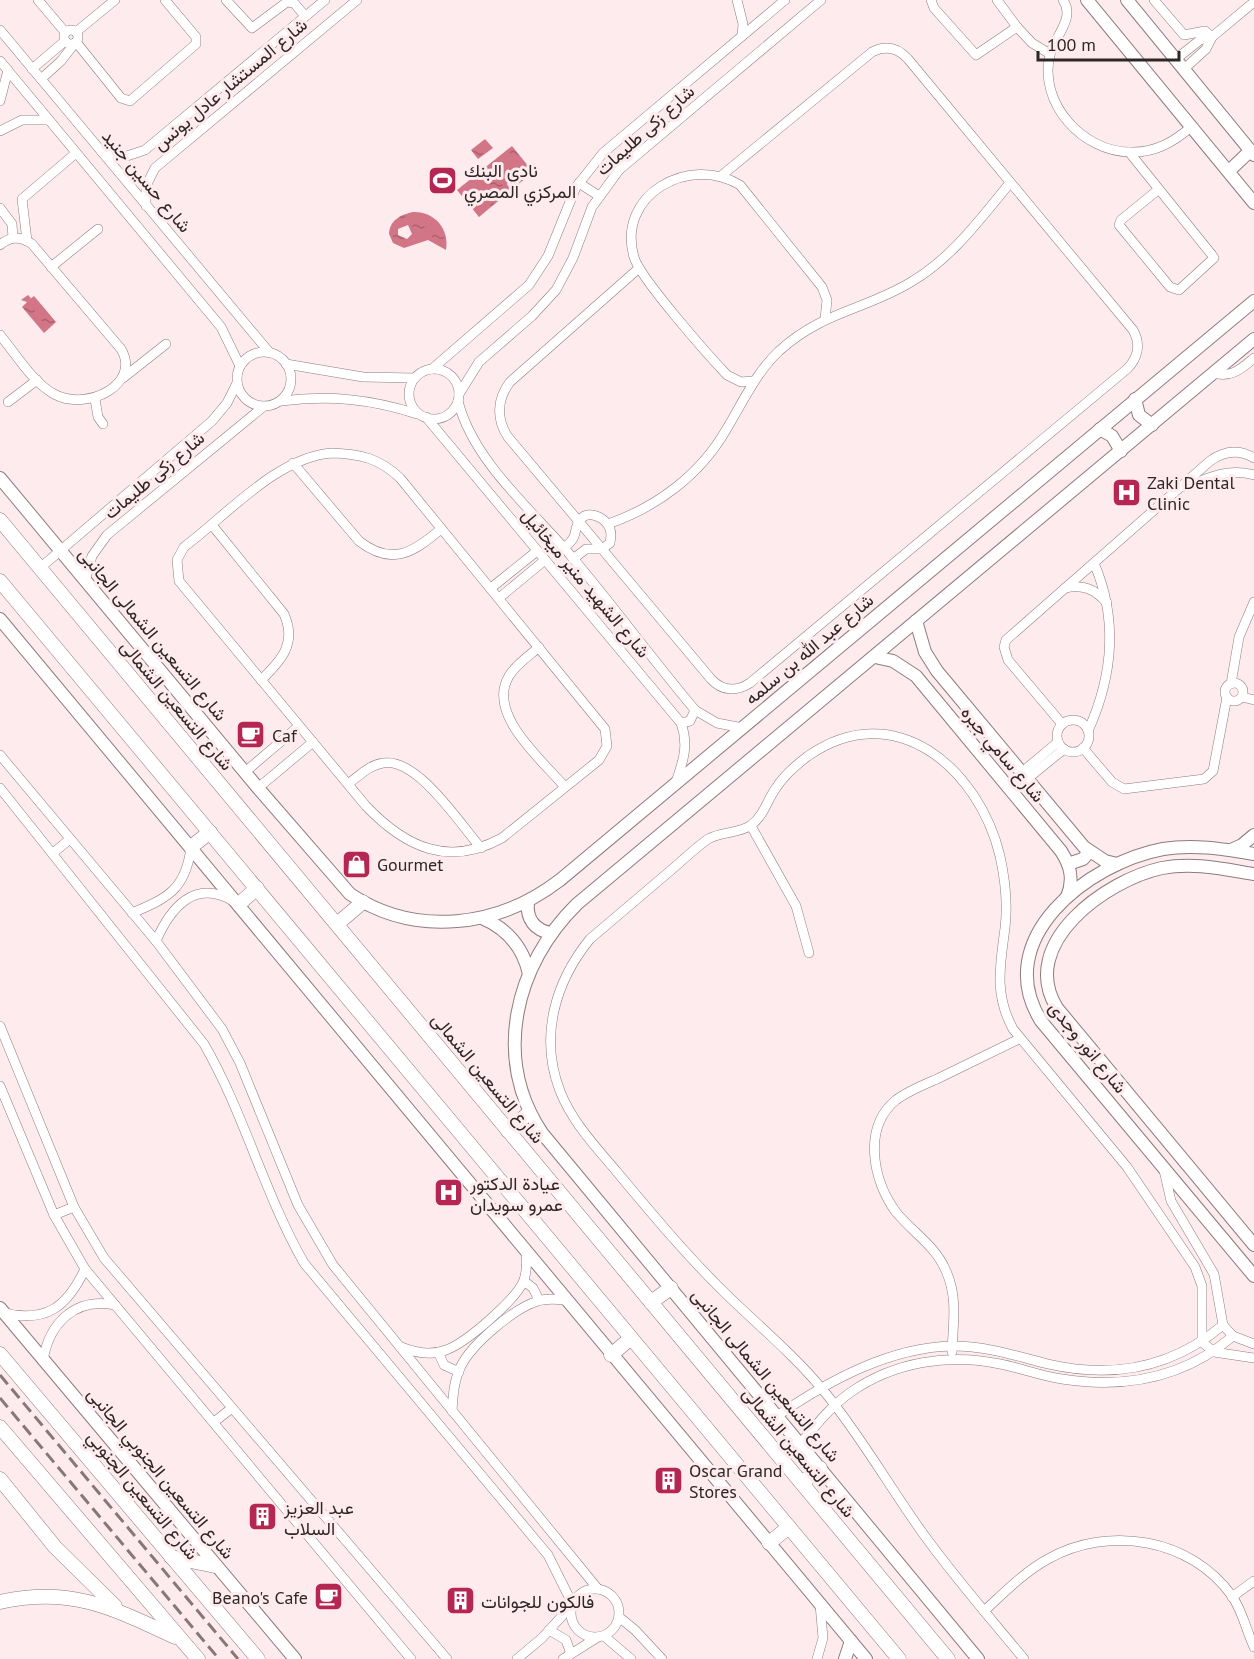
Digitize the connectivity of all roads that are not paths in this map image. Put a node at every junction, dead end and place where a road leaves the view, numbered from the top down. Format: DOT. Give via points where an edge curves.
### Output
graph roads {
  1 [pos="38,0"];
  2 [pos="115,0"];
  3 [pos="165,0"];
  4 [pos="226,0"];
  5 [pos="357,0"];
  6 [pos="737,0"];
  7 [pos="785,0"];
  8 [pos="821,0"];
  9 [pos="931,0"];
  10 [pos="997,0"];
  11 [pos="1063,0"];
  12 [pos="1087,0"];
  13 [pos="1127,0"];
  14 [pos="1154,0"];
  15 [pos="320,2"];
  16 [pos="1254,2"];
  17 [pos="305,16"];
  18 [pos="1017,27"];
  19 [pos="0,30"];
  20 [pos="742,36"];
  21 [pos="1212,37"];
  22 [pos="71,38"];
  23 [pos="1050,54"];
  24 [pos="0,61"];
  25 [pos="1180,64"];
  26 [pos="32,69"];
  27 [pos="8,70"];
  28 [pos="41,79"];
  29 [pos="0,101"];
  30 [pos="49,120"];
  31 [pos="182,120"];
  32 [pos="1192,126"];
  33 [pos="0,131"];
  34 [pos="195,135"];
  35 [pos="100,150"];
  36 [pos="1129,152"];
  37 [pos="76,153"];
  38 [pos="1252,153"];
  39 [pos="1229,171"];
  40 [pos="721,176"];
  41 [pos="579,183"];
  42 [pos="1011,183"];
  43 [pos="1159,189"];
  44 [pos="599,196"];
  45 [pos="1254,203"];
  46 [pos="146,206"];
  47 [pos="0,208"];
  48 [pos="98,228"];
  49 [pos="13,238"];
  50 [pos="27,241"];
  51 [pos="0,245"];
  52 [pos="51,267"];
  53 [pos="639,269"];
  54 [pos="1254,301"];
  55 [pos="825,319"];
  56 [pos="1,338"];
  57 [pos="1254,339"];
  58 [pos="165,344"];
  59 [pos="269,352"];
  60 [pos="1254,358"];
  61 [pos="286,364"];
  62 [pos="240,366"];
  63 [pos="432,369"];
  64 [pos="1213,373"];
  65 [pos="415,378"];
  66 [pos="120,379"];
  67 [pos="37,380"];
  68 [pos="753,381"];
  69 [pos="237,383"];
  70 [pos="459,397"];
  71 [pos="95,399"];
  72 [pos="1135,399"];
  73 [pos="281,401"];
  74 [pos="8,402"];
  75 [pos="263,407"];
  76 [pos="423,416"];
  77 [pos="103,424"];
  78 [pos="1152,425"];
  79 [pos="1100,429"];
  80 [pos="1121,451"];
  81 [pos="1254,458"];
  82 [pos="292,463"];
  83 [pos="1254,475"];
  84 [pos="0,478"];
  85 [pos="1181,489"];
  86 [pos="0,520"];
  87 [pos="579,521"];
  88 [pos="608,524"];
  89 [pos="212,525"];
  90 [pos="441,529"];
  91 [pos="563,548"];
  92 [pos="602,549"];
  93 [pos="60,551"];
  94 [pos="537,551"];
  95 [pos="573,559"];
  96 [pos="545,561"];
  97 [pos="1094,563"];
  98 [pos="40,568"];
  99 [pos="0,581"];
  100 [pos="85,581"];
  101 [pos="491,588"];
  102 [pos="1065,588"];
  103 [pos="498,598"];
  104 [pos="1254,602"];
  105 [pos="1107,604"];
  106 [pos="0,619"];
  107 [pos="916,621"];
  108 [pos="539,647"];
  109 [pos="875,657"];
  110 [pos="937,671"];
  111 [pos="261,680"];
  112 [pos="921,682"];
  113 [pos="1231,684"];
  114 [pos="1254,691"];
  115 [pos="1242,693"];
  116 [pos="1227,698"];
  117 [pos="1254,700"];
  118 [pos="695,710"];
  119 [pos="681,723"];
  120 [pos="1062,724"];
  121 [pos="299,726"];
  122 [pos="743,728"];
  123 [pos="1088,730"];
  124 [pos="313,742"];
  125 [pos="1061,745"];
  126 [pos="1083,748"];
  127 [pos="0,755"];
  128 [pos="245,772"];
  129 [pos="1024,776"];
  130 [pos="676,783"];
  131 [pos="348,784"];
  132 [pos="0,788"];
  133 [pos="258,788"];
  134 [pos="565,788"];
  135 [pos="750,826"];
  136 [pos="210,832"];
  137 [pos="1254,835"];
  138 [pos="70,839"];
  139 [pos="191,847"];
  140 [pos="1178,847"];
  141 [pos="481,848"];
  142 [pos="1231,850"];
  143 [pos="1089,852"];
  144 [pos="52,853"];
  145 [pos="1254,854"];
  146 [pos="1068,864"];
  147 [pos="1116,864"];
  148 [pos="1179,866"];
  149 [pos="1254,874"];
  150 [pos="257,888"];
  151 [pos="350,894"];
  152 [pos="1067,898"];
  153 [pos="363,902"];
  154 [pos="528,902"];
  155 [pos="239,904"];
  156 [pos="132,913"];
  157 [pos="482,918"];
  158 [pos="336,924"];
  159 [pos="552,933"];
  160 [pos="156,941"];
  161 [pos="809,953"];
  162 [pos="1027,957"];
  163 [pos="1048,959"];
  164 [pos="529,974"];
  165 [pos="0,1026"];
  166 [pos="1019,1039"];
  167 [pos="0,1086"];
  168 [pos="529,1113"];
  169 [pos="508,1131"];
  170 [pos="280,1161"];
  171 [pos="1162,1166"];
  172 [pos="261,1168"];
  173 [pos="74,1207"];
  174 [pos="54,1215"];
  175 [pos="1254,1245"];
  176 [pos="526,1252"];
  177 [pos="85,1269"];
  178 [pos="1254,1276"];
  179 [pos="524,1281"];
  180 [pos="671,1288"];
  181 [pos="539,1300"];
  182 [pos="565,1300"];
  183 [pos="651,1302"];
  184 [pos="115,1305"];
  185 [pos="2,1310"];
  186 [pos="1223,1325"];
  187 [pos="1233,1336"];
  188 [pos="631,1338"];
  189 [pos="1202,1342"];
  190 [pos="1254,1344"];
  191 [pos="952,1346"];
  192 [pos="400,1347"];
  193 [pos="1000,1351"];
  194 [pos="438,1352"];
  195 [pos="1214,1352"];
  196 [pos="0,1354"];
  197 [pos="611,1355"];
  198 [pos="1254,1358"];
  199 [pos="952,1359"];
  200 [pos="1031,1359"];
  201 [pos="43,1361"];
  202 [pos="998,1363"];
  203 [pos="1029,1371"];
  204 [pos="459,1372"];
  205 [pos="822,1388"];
  206 [pos="835,1404"];
  207 [pos="232,1408"];
  208 [pos="452,1411"];
  209 [pos="777,1416"];
  210 [pos="214,1422"];
  211 [pos="0,1427"];
  212 [pos="800,1444"];
  213 [pos="820,1468"];
  214 [pos="0,1479"];
  215 [pos="802,1483"];
  216 [pos="789,1527"];
  217 [pos="769,1543"];
  218 [pos="171,1557"];
  219 [pos="215,1566"];
  220 [pos="1254,1581"];
  221 [pos="598,1590"];
  222 [pos="1232,1597"];
  223 [pos="0,1602"];
  224 [pos="572,1604"];
  225 [pos="820,1604"];
  226 [pos="121,1611"];
  227 [pos="984,1611"];
  228 [pos="619,1617"];
  229 [pos="549,1630"];
  230 [pos="601,1637"];
  231 [pos="181,1640"];
  232 [pos="851,1641"];
  233 [pos="1254,1647"];
  234 [pos="567,1656"];
  235 [pos="198,1659"];
  236 [pos="258,1659"];
  237 [pos="295,1659"];
  238 [pos="411,1659"];
  239 [pos="447,1659"];
  240 [pos="516,1659"];
  241 [pos="631,1659"];
  242 [pos="662,1659"];
  243 [pos="817,1659"];
  244 [pos="845,1659"];
  245 [pos="866,1659"];
  246 [pos="899,1659"];
  247 [pos="948,1659"];
  248 [pos="978,1659"];
  249 [pos="1023,1659"];
  1 -- 22 [label="street"];
  2 -- 22 [label="street"];
  3 -- 22 [label="street" via="196,37 196,44 130,101 121,98"];
  4 -- 17 [label="street" via="252,28 287,2 294,3"];
  5 -- 34 [label="street, شارع المستشار عادل يونس"];
  6 -- 20 [label="street"];
  7 -- 20 [label="street, شارع زكى طليمات"];
  8 -- 44 [label="street, شارع زكى طليمات" via="619,170"];
  9 -- 18 [label="street" via="976,55"];
  10 -- 18 [label="street"];
  11 -- 23 [label="street" via="1067,17"];
  12 -- 32 [label="street"];
  13 -- 25 [label="street"];
  14 -- 21 [label="street" via="1184,35 1206,32"];
  15 -- 17 [label="street, شارع المستشار عادل يونس"];
  16 -- 21 [label="street"];
  17 -- 31 [label="street, شارع المستشار عادل يونس"];
  18 -- 23 [label="street"];
  19 -- 26 [label="street, شارع حسين جنيد"];
  20 -- 41 [label="street, شارع زكى طليمات" via="603,153"];
  21 -- 25 [label="street" via="1206,49"];
  22 -- 26 [label="street"];
  22 -- 28 [label="street" via="61,61"];
  23 -- 36 [label="street" via="1051,90 1067,121 1095,144"];
  24 -- 27 [label="street, شارع حسين جنيد"];
  25 -- 38 [label="street"];
  26 -- 28 [label="street, شارع حسين جنيد"];
  27 -- 29 [label="street"];
  27 -- 30 [label="street, شارع حسين جنيد"];
  28 -- 35 [label="street, شارع حسين جنيد"];
  30 -- 33 [label="street" via="22,120"];
  30 -- 37 [label="street, شارع حسين جنيد"];
  31 -- 34 [label="street"];
  31 -- 35 [label="street, شارع المستشار عادل يونس" via="136,154 118,156"];
  32 -- 36 [label="street" via="1160,148"];
  32 -- 39 [label="street"];
  34 -- 46 [label="street, شارع المستشار عادل يونس" via="155,168 146,186"];
  35 -- 46 [label="street, شارع حسين جنيد"];
  36 -- 43 [label="street"];
  37 -- 50 [label="street" via="22,199"];
  37 -- 62 [label="street, شارع حسين جنيد" via="221,327"];
  38 -- 39 [label="street"];
  39 -- 45 [label="street"];
  40 -- 42 [label="street" via="872,52 889,48 908,59"];
  40 -- 53 [label="street" via="695,173 677,177 646,199 632,236 633,256"];
  40 -- 55 [label="street" via="740,185 818,281 827,300"];
  41 -- 44 [label="street"];
  41 -- 63 [label="street, شارع زكى طليمات" via="548,256 529,285"];
  42 -- 55 [label="street" via="959,244 927,272 898,290"];
  42 -- 92 [label="street" via="1133,330 1137,351 1127,369 750,683 739,688 722,687 711,679"];
  43 -- 43 [label="street" via="1214,258 1179,290 1170,287 1119,225"];
  44 -- 70 [label="street, شارع زكى طليمات" via="556,290 479,362"];
  46 -- 59 [label="street, شارع حسين جنيد"];
  47 -- 49 [label="street" via="12,224"];
  48 -- 52 [label="street"];
  49 -- 50 [label="street"];
  49 -- 51 [label="street"];
  50 -- 52 [label="street"];
  52 -- 66 [label="street" via="125,356"];
  53 -- 68 [label="street" via="727,375 741,382"];
  53 -- 87 [label="street" via="510,382 501,398 499,412 504,432"];
  54 -- 72 [label="street, شارع عبد الله بن سلمه"];
  55 -- 68 [label="street" via="789,343"];
  56 -- 67 [label="street"];
  57 -- 64 [label="street"];
  58 -- 66 [label="street"];
  59 -- 61 [label="street"];
  59 -- 62 [label="street" via="255,353"];
  60 -- 64 [label="street" via="1236,372"];
  61 -- 65 [label="street" via="354,376"];
  61 -- 73 [label="street" via="291,386"];
  62 -- 69 [label="street"];
  63 -- 65 [label="street"];
  63 -- 70 [label="street" via="451,376"];
  64 -- 78 [label="street"];
  65 -- 76 [label="street" via="409,397"];
  66 -- 71 [label="street"];
  67 -- 71 [label="street" via="65,399"];
  67 -- 74 [label="street"];
  68 -- 88 [label="street" via="719,441 689,476 651,505"];
  69 -- 75 [label="street" via="243,397"];
  69 -- 93 [label="street, شارع زكى طليمات" via="212,421"];
  70 -- 76 [label="street" via="446,416"];
  70 -- 91 [label="street, شارع الشهيد منير ميخائيل" via="467,429 482,454"];
  71 -- 77 [label="street"];
  72 -- 78 [label="street" via="1140,414"];
  72 -- 79 [label="street, شارع عبد الله بن سلمه"];
  73 -- 75 [label="street"];
  73 -- 76 [label="street" via="337,397 365,400"];
  75 -- 100 [label="street, شارع زكى طليمات" via="107,535 92,556"];
  76 -- 94 [label="street, شارع الشهيد منير ميخائيل"];
  78 -- 80 [label="street"];
  79 -- 80 [label="street" via="1112,436"];
  79 -- 122 [label="street, شارع عبد الله بن سلمه"];
  80 -- 107 [label="street"];
  81 -- 85 [label="street" via="1234,452 1217,456"];
  82 -- 89 [label="street"];
  82 -- 90 [label="street" via="332,453 374,459 399,478"];
  82 -- 90 [label="street" via="353,535 372,550 391,555 410,552"];
  83 -- 85 [label="street" via="1221,473"];
  84 -- 93 [label="street, شارع التسعين الشمالى الجانبى"];
  85 -- 97 [label="street"];
  86 -- 98 [label="main road, شارع التسعين الشمالى"];
  87 -- 88 [label="street" via="591,515"];
  87 -- 91 [label="street" via="575,537"];
  87 -- 92 [label="street"];
  88 -- 92 [label="street" via="610,543"];
  89 -- 111 [label="street" via="288,622 289,644 285,654"];
  89 -- 111 [label="street" via="180,553 177,574 183,587"];
  90 -- 101 [label="street"];
  91 -- 95 [label="street, شارع الشهيد منير ميخائيل"];
  92 -- 95 [label="street" via="586,549"];
  93 -- 98 [label="street, شارع زكى طليمات"];
  93 -- 100 [label="street, شارع التسعين الشمالى الجانبى"];
  94 -- 96 [label="street, شارع الشهيد منير ميخائيل"];
  94 -- 101 [label="street"];
  95 -- 118 [label="street, شارع الشهيد منير ميخائيل"];
  96 -- 103 [label="street"];
  96 -- 119 [label="street, شارع الشهيد منير ميخائيل"];
  97 -- 102 [label="street"];
  97 -- 105 [label="street"];
  98 -- 158 [label="main road, شارع التسعين الشمالى"];
  99 -- 136 [label="main road"];
  100 -- 128 [label="street, شارع التسعين الشمالى الجانبى"];
  101 -- 103 [label="street"];
  102 -- 105 [label="street" via="1084,586"];
  102 -- 120 [label="street" via="1010,635 1004,647 1008,660"];
  103 -- 108 [label="street"];
  104 -- 113 [label="street" via="1237,645"];
  105 -- 123 [label="street" via="1109,669"];
  106 -- 139 [label="street"];
  107 -- 109 [label="street"];
  107 -- 110 [label="street, شارع سامي جبره" via="925,652"];
  108 -- 134 [label="street" via="509,675 503,692 504,710"];
  108 -- 134 [label="street" via="601,722 607,737 604,754"];
  109 -- 112 [label="street, شارع سامي جبره" via="901,665"];
  109 -- 159 [label="street" via="587,895"];
  110 -- 112 [label="street" via="927,674"];
  110 -- 129 [label="street, شارع سامي جبره"];
  111 -- 121 [label="street"];
  112 -- 146 [label="street, شارع سامي جبره"];
  113 -- 115 [label="street" via="1237,684"];
  113 -- 116 [label="street" via="1226,689"];
  114 -- 115 [label="street"];
  115 -- 116 [label="street" via="1234,701"];
  115 -- 117 [label="street"];
  116 -- 126 [label="street" via="1213,771 1204,779 1124,789 1112,782"];
  118 -- 119 [label="street" via="690,721"];
  118 -- 122 [label="street, شارع الشهيد منير ميخائيل" via="717,723"];
  119 -- 130 [label="street" via="686,742"];
  120 -- 123 [label="street" via="1073,720"];
  120 -- 125 [label="street" via="1058,729"];
  121 -- 124 [label="street"];
  121 -- 128 [label="street"];
  122 -- 130 [label="street, شارع عبد الله بن سلمه"];
  123 -- 126 [label="street"];
  124 -- 131 [label="street"];
  124 -- 133 [label="street"];
  125 -- 126 [label="street" via="1074,752"];
  125 -- 129 [label="street"];
  127 -- 138 [label="street"];
  128 -- 133 [label="street, شارع التسعين الشمالى الجانبى"];
  129 -- 143 [label="street, شارع سامي جبره"];
  130 -- 154 [label="street, شارع عبد الله بن سلمه"];
  131 -- 141 [label="street" via="384,824 416,844 443,852"];
  131 -- 141 [label="street" via="372,766 385,762 411,769"];
  132 -- 144 [label="street"];
  133 -- 151 [label="street, شارع التسعين الشمالى الجانبى"];
  134 -- 141 [label="street" via="502,838"];
  135 -- 161 [label="street" via="793,899"];
  135 -- 166 [label="street" via="762,815 775,788 791,770 830,744 861,736 887,735 920,744 940,757 976,796 999,855 1006,910 998,986 1003,1008"];
  135 -- 205 [label="street" via="707,840 590,939 561,984 552,1019 551,1055 560,1090 584,1132 673,1239"];
  136 -- 139 [label="main road"];
  136 -- 150 [label="main road"];
  137 -- 142 [label="street"];
  138 -- 144 [label="street"];
  138 -- 156 [label="street"];
  139 -- 155 [label="street"];
  139 -- 156 [label="street" via="190,862 176,889"];
  140 -- 142 [label="street, شارع انور وجدى"];
  140 -- 147 [label="street, شارع انور وجدى"];
  140 -- 148 [label="street"];
  142 -- 145 [label="street, شارع انور وجدى"];
  143 -- 146 [label="street" via="1083,860"];
  143 -- 147 [label="street, شارع سامي جبره"];
  144 -- 172 [label="street" via="204,1044"];
  146 -- 152 [label="street" via="1071,878"];
  147 -- 152 [label="street, شارع انور وجدى"];
  148 -- 149 [label="street, شارع انور وجدى"];
  148 -- 163 [label="street, شارع انور وجدى" via="1132,879 1095,901 1064,928"];
  150 -- 155 [label="main road"];
  150 -- 188 [label="main road"];
  151 -- 153 [label="street, شارع عبد الله بن سلمه"];
  152 -- 162 [label="street, شارع انور وجدى" via="1041,926"];
  153 -- 157 [label="street, شارع عبد الله بن سلمه" via="417,920 454,922"];
  153 -- 158 [label="main road"];
  154 -- 157 [label="street, شارع عبد الله بن سلمه"];
  154 -- 159 [label="street" via="530,920 539,929"];
  155 -- 160 [label="street" via="215,894 189,898 169,914"];
  155 -- 176 [label="street"];
  156 -- 160 [label="street"];
  157 -- 164 [label="street" via="514,939"];
  158 -- 169 [label="main road, شارع التسعين الشمالى"];
  159 -- 164 [label="street"];
  160 -- 170 [label="street" via="232,1046"];
  162 -- 163 [label="street"];
  162 -- 171 [label="street, شارع انور وجدى" via="1027,992 1041,1021"];
  163 -- 175 [label="street, شارع انور وجدى" via="1047,990 1057,1008"];
  164 -- 168 [label="street" via="519,1002 515,1031 520,1091"];
  165 -- 173 [label="street"];
  166 -- 189 [label="street" via="1127,1167 1196,1267 1202,1286"];
  166 -- 191 [label="street" via="896,1101 878,1124 874,1138 879,1177 886,1195 939,1257 950,1280 954,1306"];
  167 -- 174 [label="street"];
  168 -- 169 [label="main road"];
  168 -- 180 [label="street, شارع التسعين الشمالى الجانبى"];
  169 -- 183 [label="main road, شارع التسعين الشمالى"];
  170 -- 172 [label="street"];
  170 -- 192 [label="street" via="320,1246"];
  171 -- 178 [label="street, شارع انور وجدى"];
  171 -- 186 [label="street" via="1171,1201 1214,1274"];
  172 -- 224 [label="street" via="304,1263 548,1556"];
  173 -- 174 [label="street"];
  173 -- 207 [label="street" via="109,1265"];
  174 -- 177 [label="street"];
  176 -- 179 [label="street"];
  176 -- 182 [label="street"];
  177 -- 184 [label="street"];
  177 -- 185 [label="street" via="67,1299 46,1314 19,1316"];
  179 -- 181 [label="street"];
  179 -- 194 [label="street" via="470,1334"];
  180 -- 183 [label="main road"];
  180 -- 209 [label="street, شارع التسعين الشمالى الجانبى"];
  181 -- 182 [label="street"];
  181 -- 204 [label="street" via="515,1312 478,1344"];
  182 -- 197 [label="street"];
  183 -- 215 [label="main road, شارع التسعين الشمالى"];
  184 -- 201 [label="street" via="92,1303 70,1311 49,1336"];
  184 -- 210 [label="street"];
  185 -- 201 [label="street, شارع التسعين الجنوبي الجانبى"];
  186 -- 187 [label="street"];
  186 -- 189 [label="street"];
  187 -- 190 [label="street"];
  187 -- 195 [label="street"];
  188 -- 197 [label="main road"];
  188 -- 216 [label="main road"];
  189 -- 195 [label="street"];
  189 -- 200 [label="street" via="1169,1359 1123,1369 1066,1367"];
  191 -- 193 [label="street"];
  191 -- 199 [label="street"];
  191 -- 205 [label="street" via="892,1357"];
  192 -- 194 [label="street" via="415,1352"];
  192 -- 208 [label="street"];
  193 -- 200 [label="street"];
  193 -- 202 [label="street"];
  194 -- 204 [label="street" via="444,1365"];
  195 -- 198 [label="street"];
  195 -- 203 [label="street" via="1187,1367 1124,1382 1081,1382"];
  196 -- 218 [label="main road, شارع التسعين الجنوبي"];
  197 -- 217 [label="street"];
  199 -- 202 [label="street"];
  199 -- 206 [label="street" via="891,1371"];
  200 -- 203 [label="street"];
  201 -- 219 [label="street, شارع التسعين الجنوبي الجانبى"];
  202 -- 203 [label="street"];
  204 -- 208 [label="street"];
  205 -- 206 [label="street"];
  205 -- 209 [label="street"];
  206 -- 212 [label="street"];
  206 -- 227 [label="street" via="926,1538"];
  207 -- 210 [label="street"];
  207 -- 239 [label="street"];
  208 -- 221 [label="street"];
  209 -- 212 [label="street, شارع التسعين الشمالى الجانبى"];
  210 -- 238 [label="street"];
  211 -- 231 [label="main road"];
  212 -- 213 [label="street, شارع التسعين الشمالى الجانبى"];
  213 -- 215 [label="main road"];
  213 -- 248 [label="street, شارع التسعين الشمالى الجانبى"];
  214 -- 226 [label="main road" via="55,1547"];
  215 -- 247 [label="main road, شارع التسعين الشمالى"];
  216 -- 217 [label="main road"];
  216 -- 246 [label="main road"];
  217 -- 225 [label="street"];
  218 -- 219 [label="main road"];
  218 -- 236 [label="main road, شارع التسعين الجنوبي"];
  219 -- 237 [label="street, شارع التسعين الجنوبي الجانبى"];
  220 -- 222 [label="street"];
  221 -- 224 [label="street" via="586,1591"];
  221 -- 228 [label="street" via="614,1599"];
  222 -- 227 [label="street" via="1209,1572 1179,1554 1158,1545 1112,1540 1089,1543 1046,1560"];
  222 -- 233 [label="street"];
  223 -- 226 [label="main road" via="60,1596"];
  224 -- 229 [label="street"];
  224 -- 230 [label="street" via="571,1618 576,1629 586,1636"];
  225 -- 232 [label="street"];
  225 -- 243 [label="street" via="823,1638"];
  226 -- 231 [label="main road"];
  227 -- 249 [label="street"];
  228 -- 230 [label="street" via="614,1628"];
  228 -- 242 [label="street"];
  229 -- 234 [label="street" via="566,1640"];
  229 -- 240 [label="street"];
  230 -- 234 [label="street"];
  230 -- 241 [label="street"];
  231 -- 235 [label="main road"];
  232 -- 244 [label="street"];
  232 -- 245 [label="street"];
}
